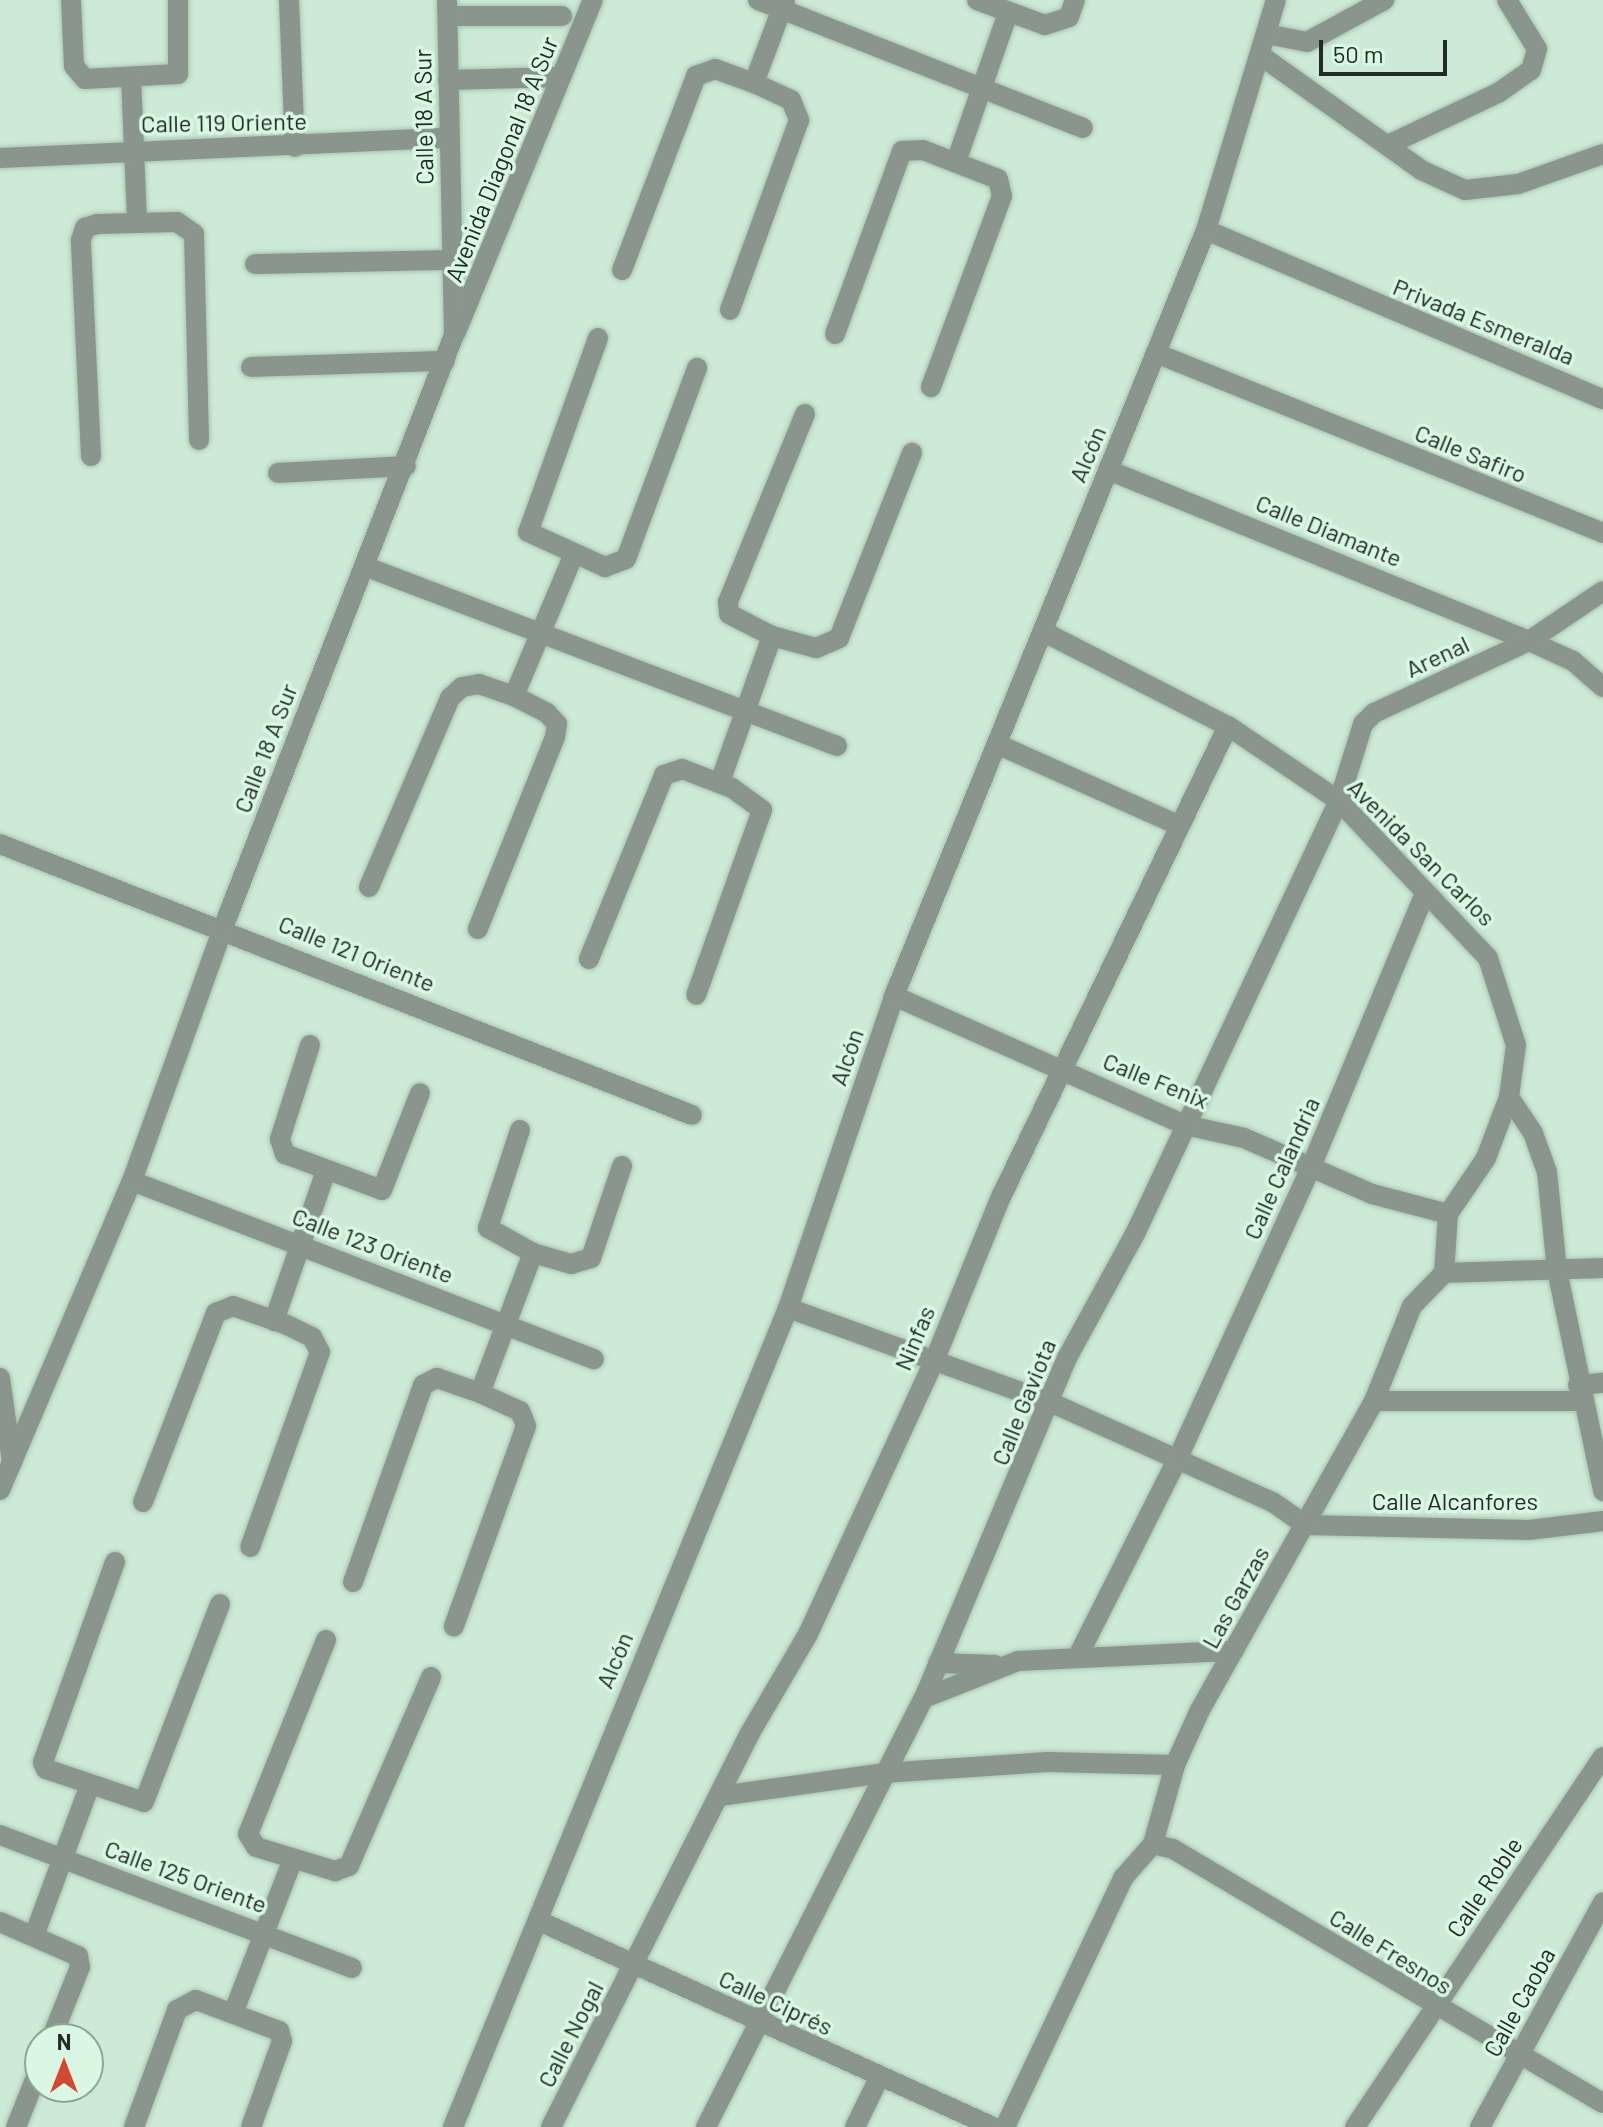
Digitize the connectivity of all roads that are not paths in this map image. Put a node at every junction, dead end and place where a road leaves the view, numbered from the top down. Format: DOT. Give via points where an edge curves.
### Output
graph roads {
  1 [pos="71,0"];
  2 [pos="178,0"];
  3 [pos="289,0"];
  4 [pos="593,0"];
  5 [pos="758,0"];
  6 [pos="977,0"];
  7 [pos="1075,0"];
  8 [pos="1276,0"];
  9 [pos="1384,0"];
  10 [pos="1507,0"];
  11 [pos="783,4"];
  12 [pos="448,8"];
  13 [pos="1008,13"];
  14 [pos="562,16"];
  15 [pos="1266,34"];
  16 [pos="1260,55"];
  17 [pos="131,77"];
  18 [pos="561,77"];
  19 [pos="448,80"];
  20 [pos="754,83"];
  21 [pos="984,85"];
  22 [pos="1083,128"];
  23 [pos="448,138"];
  24 [pos="1390,144"];
  25 [pos="295,147"];
  26 [pos="134,150"];
  27 [pos="1603,154"];
  28 [pos="0,158"];
  29 [pos="956,162"];
  30 [pos="137,223"];
  31 [pos="1206,230"];
  32 [pos="454,260"];
  33 [pos="255,264"];
  34 [pos="622,270"];
  35 [pos="730,310"];
  36 [pos="835,334"];
  37 [pos="454,335"];
  38 [pos="598,338"];
  39 [pos="1158,354"];
  40 [pos="445,361"];
  41 [pos="251,367"];
  42 [pos="697,368"];
  43 [pos="931,387"];
  44 [pos="1603,399"];
  45 [pos="805,414"];
  46 [pos="199,440"];
  47 [pos="912,453"];
  48 [pos="91,456"];
  49 [pos="406,466"];
  50 [pos="1108,470"];
  51 [pos="278,473"];
  52 [pos="1603,533"];
  53 [pos="573,556"];
  54 [pos="364,566"];
  55 [pos="1603,591"];
  56 [pos="543,630"];
  57 [pos="1044,632"];
  58 [pos="772,636"];
  59 [pos="1529,641"];
  60 [pos="1603,687"];
  61 [pos="514,696"];
  62 [pos="749,710"];
  63 [pos="1228,726"];
  64 [pos="999,745"];
  65 [pos="837,746"];
  66 [pos="720,782"];
  67 [pos="1339,801"];
  68 [pos="1176,824"];
  69 [pos="0,844"];
  70 [pos="369,887"];
  71 [pos="1425,893"];
  72 [pos="223,928"];
  73 [pos="478,929"];
  74 [pos="589,959"];
  75 [pos="696,995"];
  76 [pos="894,996"];
  77 [pos="310,1045"];
  78 [pos="1066,1070"];
  79 [pos="420,1093"];
  80 [pos="1509,1097"];
  81 [pos="692,1115"];
  82 [pos="1185,1125"];
  83 [pos="520,1130"];
  84 [pos="622,1166"];
  85 [pos="1311,1167"];
  86 [pos="326,1171"];
  87 [pos="132,1181"];
  88 [pos="1448,1214"];
  89 [pos="302,1244"];
  90 [pos="533,1253"];
  91 [pos="1603,1268"];
  92 [pos="1557,1270"];
  93 [pos="1444,1273"];
  94 [pos="788,1308"];
  95 [pos="274,1321"];
  96 [pos="504,1324"];
  97 [pos="594,1359"];
  98 [pos="935,1359"];
  99 [pos="0,1378"];
  100 [pos="1603,1383"];
  101 [pos="480,1393"];
  102 [pos="1580,1393"];
  103 [pos="1374,1401"];
  104 [pos="1052,1403"];
  105 [pos="1177,1460"];
  106 [pos="12,1462"];
  107 [pos="0,1487"];
  108 [pos="1603,1491"];
  109 [pos="143,1502"];
  110 [pos="1603,1521"];
  111 [pos="1305,1525"];
  112 [pos="250,1547"];
  113 [pos="115,1562"];
  114 [pos="353,1582"];
  115 [pos="220,1604"];
  116 [pos="454,1626"];
  117 [pos="326,1640"];
  118 [pos="1234,1651"];
  119 [pos="1078,1656"];
  120 [pos="938,1663"];
  121 [pos="999,1665"];
  122 [pos="431,1677"];
  123 [pos="924,1698"];
  124 [pos="1603,1757"];
  125 [pos="1175,1765"];
  126 [pos="883,1773"];
  127 [pos="90,1785"];
  128 [pos="720,1796"];
  129 [pos="0,1835"];
  130 [pos="1153,1844"];
  131 [pos="61,1858"];
  132 [pos="293,1859"];
  133 [pos="1603,1902"];
  134 [pos="539,1921"];
  135 [pos="0,1922"];
  136 [pos="264,1932"];
  137 [pos="34,1936"];
  138 [pos="635,1964"];
  139 [pos="352,1968"];
  140 [pos="1434,2008"];
  141 [pos="234,2011"];
  142 [pos="57,2023"];
  143 [pos="760,2024"];
  144 [pos="1518,2058"];
  145 [pos="879,2078"];
  146 [pos="26,2103"];
  147 [pos="1603,2103"];
  148 [pos="16,2127"];
  149 [pos="134,2127"];
  150 [pos="251,2127"];
  151 [pos="453,2127"];
  152 [pos="551,2127"];
  153 [pos="706,2127"];
  154 [pos="855,2127"];
  155 [pos="993,2127"];
  156 [pos="1005,2127"];
  157 [pos="1355,2127"];
  158 [pos="1480,2127"];
  1 -- 17 [label="street" via="76,76"];
  2 -- 17 [label="street" via="178,74"];
  3 -- 25 [label="street"];
  4 -- 18 [label="street, Avenida Diagonal 18 A Sur"];
  5 -- 11 [label="street"];
  6 -- 13 [label="street"];
  7 -- 13 [label="street" via="1069,17 1055,25"];
  8 -- 15 [label="street, Alcón"];
  9 -- 15 [label="street" via="1307,42"];
  10 -- 24 [label="street" via="1537,49 1531,70 1498,93"];
  11 -- 20 [label="street"];
  11 -- 21 [label="street"];
  12 -- 14 [label="street"];
  12 -- 19 [label="street, Calle 18 A Sur"];
  13 -- 21 [label="street"];
  15 -- 16 [label="street, Alcón"];
  16 -- 24 [label="street"];
  16 -- 31 [label="street, Alcón"];
  17 -- 26 [label="street"];
  18 -- 19 [label="street"];
  18 -- 37 [label="street, Avenida Diagonal 18 A Sur"];
  19 -- 23 [label="street, Calle 18 A Sur"];
  20 -- 34 [label="street" via="715,69 696,76"];
  20 -- 35 [label="street" via="791,100 799,120"];
  21 -- 22 [label="street"];
  21 -- 29 [label="street"];
  23 -- 25 [label="street, Calle 119 Oriente"];
  23 -- 32 [label="street, Calle 18 A Sur"];
  24 -- 27 [label="street" via="1421,170 1465,190 1518,184"];
  25 -- 26 [label="street, Calle 119 Oriente"];
  26 -- 28 [label="street, Calle 119 Oriente"];
  26 -- 30 [label="street"];
  29 -- 36 [label="street" via="913,148 896,159"];
  29 -- 43 [label="street" via="998,179 1002,196"];
  30 -- 46 [label="street" via="177,222 194,234"];
  30 -- 48 [label="street" via="97,224 85,228 81,240"];
  31 -- 39 [label="street, Alcón"];
  31 -- 44 [label="street, Privada Esmeralda"];
  32 -- 33 [label="street"];
  32 -- 37 [label="street, Calle 18 A Sur"];
  37 -- 40 [label="street, Calle 18 A Sur"];
  38 -- 53 [label="street" via="528,532"];
  39 -- 50 [label="street, Alcón"];
  39 -- 52 [label="street, Calle Safiro"];
  40 -- 41 [label="street"];
  40 -- 49 [label="street, Calle 18 A Sur"];
  42 -- 53 [label="street" via="626,559 605,567"];
  45 -- 58 [label="street" via="728,602 729,614"];
  47 -- 58 [label="street" via="839,638 816,648"];
  49 -- 51 [label="street"];
  49 -- 54 [label="street, Calle 18 A Sur"];
  50 -- 57 [label="street, Alcón"];
  50 -- 59 [label="street, Calle Diamante"];
  53 -- 56 [label="street"];
  54 -- 56 [label="street"];
  54 -- 72 [label="street, Calle 18 A Sur"];
  55 -- 59 [label="street, Arenal"];
  56 -- 61 [label="street"];
  56 -- 62 [label="street"];
  57 -- 63 [label="street, Avenida San Carlos"];
  57 -- 64 [label="street, Alcón"];
  58 -- 62 [label="street"];
  59 -- 60 [label="street, Calle Diamante" via="1573,661"];
  59 -- 67 [label="street, Arenal" via="1374,713 1353,742"];
  61 -- 70 [label="street" via="479,684 462,687 450,698"];
  61 -- 73 [label="street" via="547,713 557,724 555,737"];
  62 -- 65 [label="street"];
  62 -- 66 [label="street"];
  63 -- 67 [label="street, Avenida San Carlos"];
  63 -- 68 [label="street, Ninfas"];
  64 -- 68 [label="street"];
  64 -- 76 [label="street, Alcón"];
  66 -- 74 [label="street" via="682,769 664,775"];
  66 -- 75 [label="street" via="754,799 762,810"];
  67 -- 71 [label="street, Avenida San Carlos"];
  67 -- 82 [label="street, Calle Gaviota"];
  68 -- 78 [label="street, Ninfas"];
  69 -- 72 [label="street, Calle 121 Oriente"];
  71 -- 80 [label="street, Avenida San Carlos" via="1458,921 1498,973 1516,1045"];
  71 -- 85 [label="street, Calle Calandria"];
  72 -- 81 [label="street, Calle 121 Oriente"];
  72 -- 87 [label="street, Calle 18 A Sur"];
  76 -- 78 [label="street, Calle Fenix"];
  76 -- 94 [label="street, Alcón"];
  77 -- 86 [label="street" via="280,1149"];
  78 -- 82 [label="street, Calle Fenix"];
  78 -- 98 [label="street, Ninfas" via="1000,1199"];
  79 -- 86 [label="street" via="382,1190"];
  80 -- 88 [label="street" via="1486,1158"];
  80 -- 92 [label="street" via="1542,1154"];
  82 -- 85 [label="street, Calle Fenix" via="1244,1138"];
  82 -- 104 [label="street, Calle Gaviota" via="1135,1234 1067,1358"];
  83 -- 90 [label="street" via="488,1228"];
  84 -- 90 [label="street" via="591,1258 571,1264"];
  85 -- 88 [label="street, Calle Fenix" via="1372,1194"];
  85 -- 105 [label="street, Calle Calandria"];
  86 -- 89 [label="street"];
  87 -- 89 [label="street, Calle 123 Oriente"];
  87 -- 106 [label="street, Calle 18 A Sur"];
  88 -- 93 [label="street"];
  89 -- 95 [label="street"];
  89 -- 96 [label="street, Calle 123 Oriente"];
  90 -- 96 [label="street"];
  91 -- 92 [label="street"];
  92 -- 93 [label="street"];
  92 -- 102 [label="street"];
  93 -- 103 [label="street, Las Garzas" via="1412,1306"];
  94 -- 98 [label="street"];
  94 -- 134 [label="street, Alcón"];
  95 -- 109 [label="street" via="233,1306 216,1313"];
  95 -- 112 [label="street" via="312,1337 320,1352"];
  96 -- 97 [label="street, Calle 123 Oriente"];
  96 -- 101 [label="street"];
  98 -- 104 [label="street"];
  98 -- 128 [label="street, Ninfas" via="808,1634"];
  99 -- 106 [label="street"];
  100 -- 102 [label="street"];
  101 -- 114 [label="street" via="437,1378 423,1385"];
  101 -- 116 [label="street" via="520,1411 526,1426"];
  102 -- 103 [label="street"];
  102 -- 108 [label="street"];
  103 -- 111 [label="street, Las Garzas"];
  104 -- 105 [label="street"];
  104 -- 120 [label="street, Calle Gaviota"];
  105 -- 111 [label="street" via="1274,1503"];
  105 -- 119 [label="street, Calle Calandria"];
  106 -- 107 [label="street, Calle 18 A Sur"];
  110 -- 111 [label="street, Calle Alcanfores" via="1529,1530"];
  111 -- 118 [label="street, Las Garzas"];
  113 -- 127 [label="street" via="43,1762 46,1769"];
  115 -- 127 [label="street" via="144,1802"];
  117 -- 132 [label="street" via="248,1834 256,1847"];
  118 -- 119 [label="street"];
  118 -- 125 [label="street, Las Garzas"];
  119 -- 121 [label="street"];
  120 -- 121 [label="street"];
  120 -- 123 [label="street, Calle Gaviota"];
  121 -- 123 [label="street"];
  122 -- 132 [label="street" via="349,1866 335,1871"];
  123 -- 126 [label="street, Calle Gaviota"];
  124 -- 140 [label="street, Calle Roble"];
  125 -- 126 [label="street" via="1048,1762"];
  125 -- 130 [label="street, Las Garzas"];
  126 -- 128 [label="street"];
  126 -- 143 [label="street, Calle Gaviota"];
  127 -- 131 [label="street"];
  128 -- 138 [label="street, Ninfas"];
  129 -- 131 [label="street, Calle 125 Oriente"];
  130 -- 140 [label="street, Calle Fresnos" via="1173,1849"];
  130 -- 156 [label="street, Las Garzas" via="1123,1878"];
  131 -- 136 [label="street, Calle 125 Oriente"];
  131 -- 137 [label="street"];
  132 -- 136 [label="street"];
  133 -- 144 [label="street, Calle Caoba"];
  134 -- 138 [label="street, Calle Ciprés"];
  134 -- 151 [label="street, Alcón"];
  135 -- 137 [label="street"];
  136 -- 139 [label="street, Calle 125 Oriente"];
  136 -- 141 [label="street"];
  137 -- 142 [label="street" via="75,1952 79,1962"];
  138 -- 143 [label="street, Calle Ciprés"];
  138 -- 152 [label="street, Calle Nogal"];
  140 -- 144 [label="street, Calle Fresnos"];
  140 -- 157 [label="street, Calle Roble"];
  141 -- 149 [label="street" via="196,2000 182,2003"];
  141 -- 150 [label="street" via="276,2028 282,2041"];
  143 -- 145 [label="street, Calle Ciprés"];
  143 -- 153 [label="street, Calle Gaviota"];
  144 -- 147 [label="street, Calle Fresnos"];
  144 -- 158 [label="street, Calle Caoba"];
  145 -- 154 [label="street"];
  145 -- 155 [label="street, Calle Ciprés"];
  146 -- 148 [label="street"];
}
